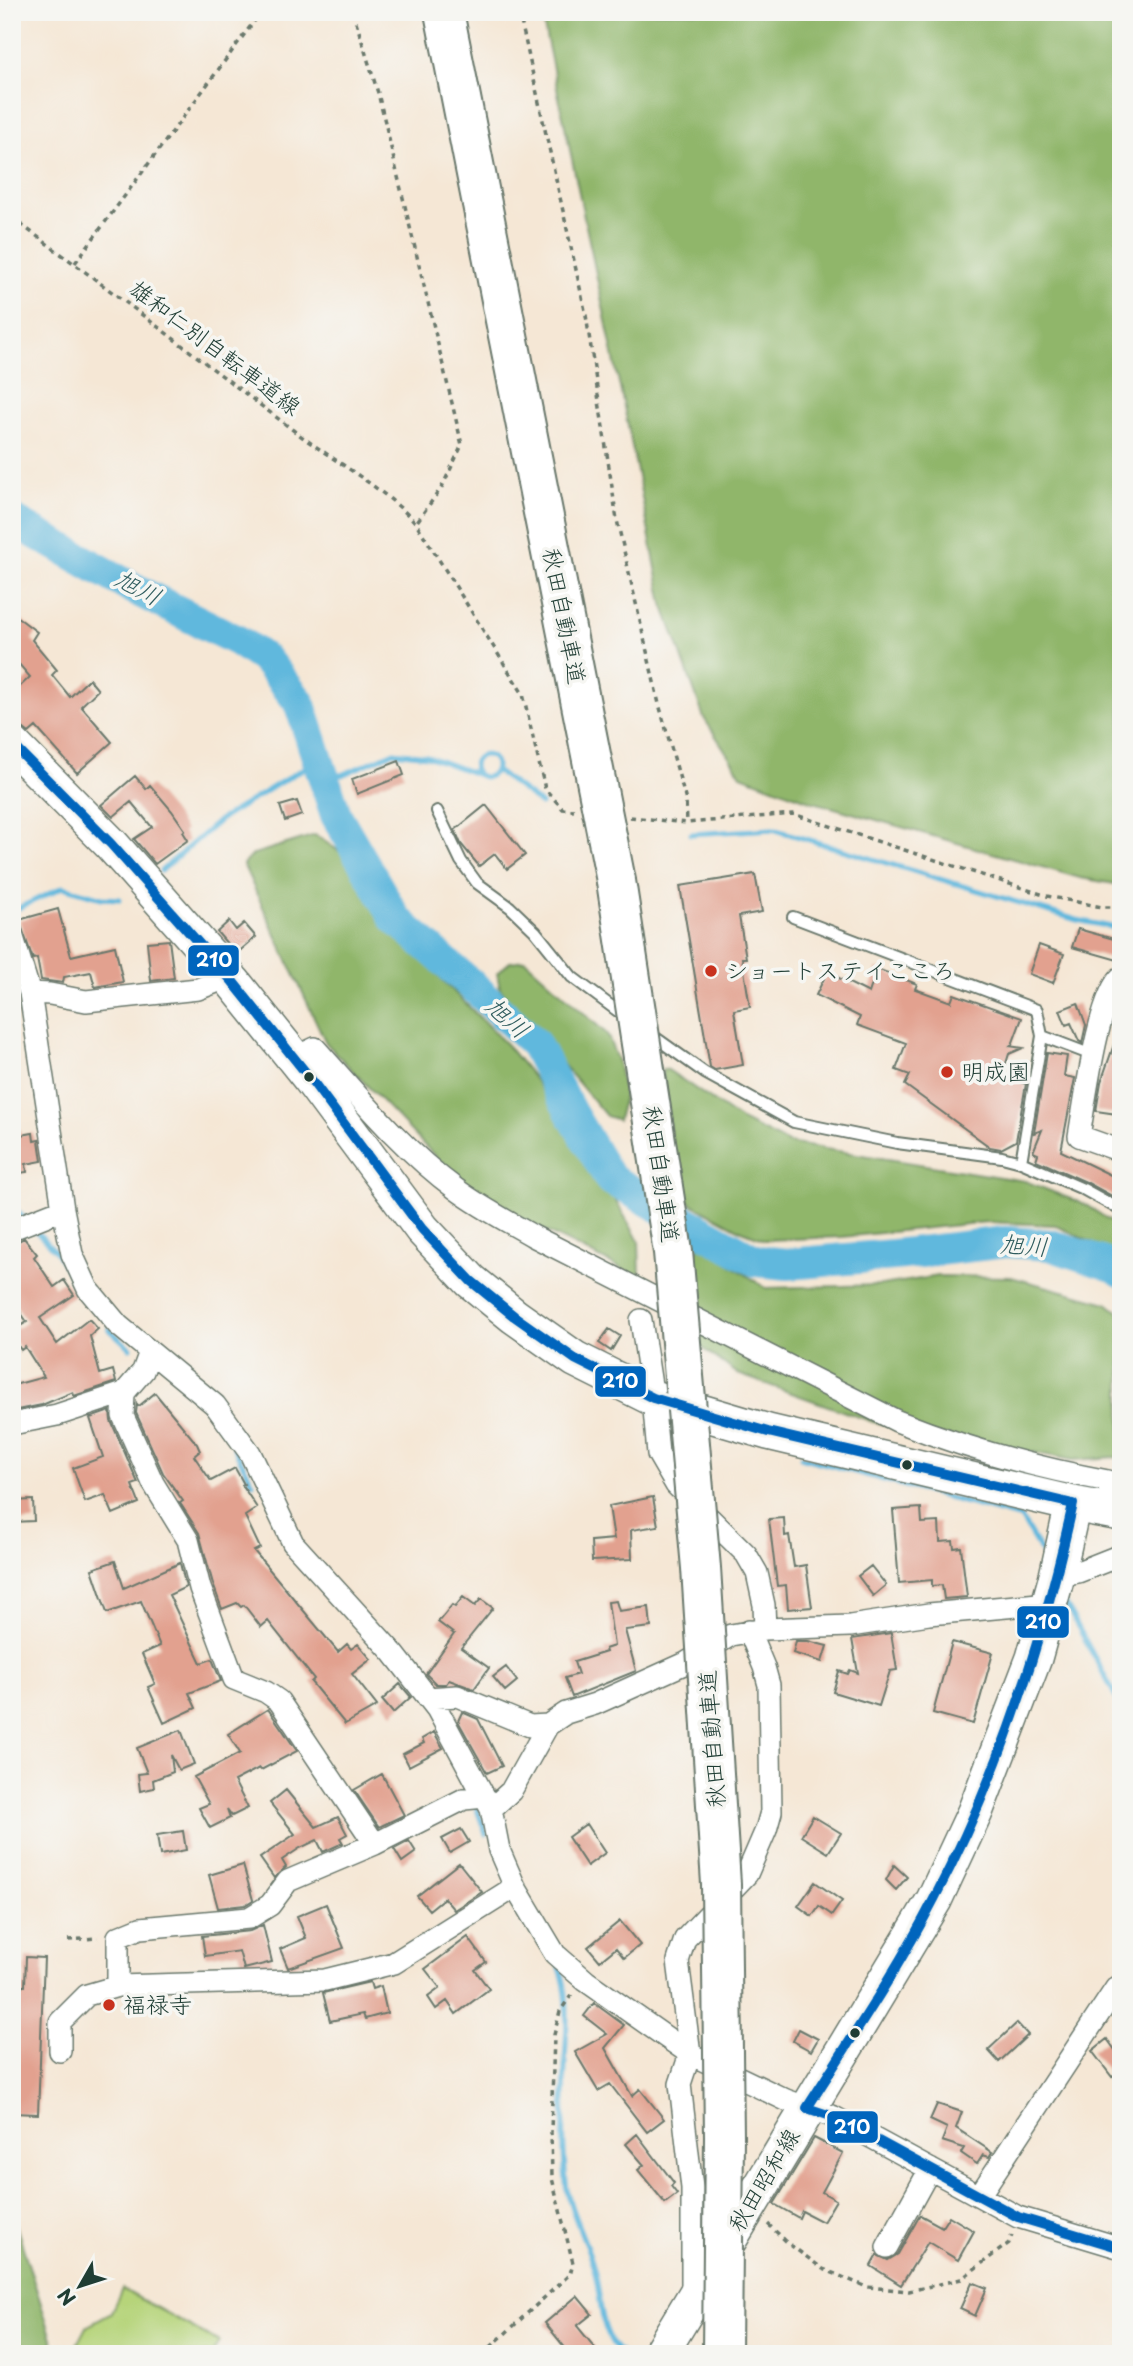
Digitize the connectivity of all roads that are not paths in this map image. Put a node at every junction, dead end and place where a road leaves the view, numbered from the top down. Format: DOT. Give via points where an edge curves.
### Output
graph roads {
  1 [pos="444,12"];
  2 [pos="12,744"];
  3 [pos="437,810"];
  4 [pos="793,917"];
  5 [pos="12,934"];
  6 [pos="1121,977"];
  7 [pos="229,978"];
  8 [pos="30,993"];
  9 [pos="1042,1036"];
  10 [pos="1092,1055"];
  11 [pos="294,1058"];
  12 [pos="1121,1152"];
  13 [pos="1021,1162"];
  14 [pos="62,1209"];
  15 [pos="1121,1210"];
  16 [pos="22,1225"];
  17 [pos="640,1320"];
  18 [pos="148,1359"];
  19 [pos="124,1393"];
  20 [pos="653,1398"];
  21 [pos="12,1424"];
  22 [pos="1073,1504"];
  23 [pos="1118,1513"];
  24 [pos="1121,1555"];
  25 [pos="1053,1590"];
  26 [pos="757,1630"];
  27 [pos="428,1698"];
  28 [pos="548,1725"];
  29 [pos="481,1801"];
  30 [pos="374,1844"];
  31 [pos="512,1889"];
  32 [pos="1121,1985"];
  33 [pos="118,1986"];
  34 [pos="60,2051"];
  35 [pos="690,2053"];
  36 [pos="807,2108"];
  37 [pos="930,2169"];
  38 [pos="979,2196"];
  39 [pos="887,2247"];
  40 [pos="1121,2248"];
  41 [pos="692,2301"];
  42 [pos="660,2354"];
  43 [pos="722,2354"];
  1 -- 43 [label="highway, 秋田自動車道, bridge" via="617,881 673,1252 722,1884"];
  2 -- 7 [label="main road" via="111,844"];
  3 -- 13 [label="lane" via="477,883 535,931 572,977 705,1073 794,1122"];
  4 -- 9 [label="lane" via="1037,1010"];
  5 -- 8 [label="street"];
  6 -- 10 [label="street" via="1109,997"];
  7 -- 8 [label="street" via="198,989 86,1001"];
  7 -- 11 [label="main road"];
  8 -- 14 [label="street"];
  9 -- 10 [label="lane"];
  9 -- 13 [label="lane"];
  10 -- 12 [label="street" via="1079,1136"];
  11 -- 20 [label="main road" via="422,1229 471,1281 575,1359"];
  11 -- 23 [label="street" via="315,1048 453,1187 533,1236 897,1421 975,1449 1108,1481"];
  13 -- 15 [label="lane"];
  14 -- 16 [label="street"];
  14 -- 18 [label="street" via="72,1254 88,1289"];
  17 -- 20 [label="street"];
  18 -- 19 [label="street"];
  18 -- 27 [label="street" via="215,1405 250,1453 293,1543"];
  19 -- 21 [label="street"];
  19 -- 30 [label="street" via="123,1416 153,1483 188,1540 200,1588 234,1679 279,1701"];
  20 -- 22 [label="main road" via="768,1432"];
  20 -- 26 [label="street" via="658,1454 664,1466 676,1485 746,1554 757,1573 764,1605"];
  22 -- 23 [label="main road"];
  22 -- 25 [label="main road, 秋田昭和線"];
  24 -- 25 [label="street" via="1078,1572"];
  25 -- 26 [label="street" via="850,1626"];
  25 -- 36 [label="main road, 秋田昭和線" via="1034,1658 975,1812 934,1900"];
  26 -- 28 [label="street" via="731,1635 686,1664 566,1713"];
  26 -- 35 [label="street" via="769,1685 771,1812 747,1874 685,1938 678,1961"];
  27 -- 28 [label="street" via="457,1696 530,1726"];
  27 -- 29 [label="street"];
  28 -- 29 [label="street" via="511,1791"];
  29 -- 30 [label="street"];
  29 -- 31 [label="street"];
  30 -- 33 [label="street" via="288,1881 270,1905 249,1918 140,1928 118,1937"];
  31 -- 33 [label="street" via="394,1963 325,1980"];
  31 -- 35 [label="street" via="555,1954"];
  32 -- 38 [label="street"];
  33 -- 34 [label="street" via="87,1995 60,2022"];
  35 -- 36 [label="street"];
  35 -- 41 [label="street" via="680,2084 692,2188"];
  36 -- 37 [label="street" via="834,2117"];
  36 -- 41 [label="main road, 秋田昭和線"];
  37 -- 38 [label="street"];
  37 -- 39 [label="street"];
  38 -- 40 [label="street" via="1018,2217"];
  41 -- 42 [label="main road, 秋田昭和線"];
}
